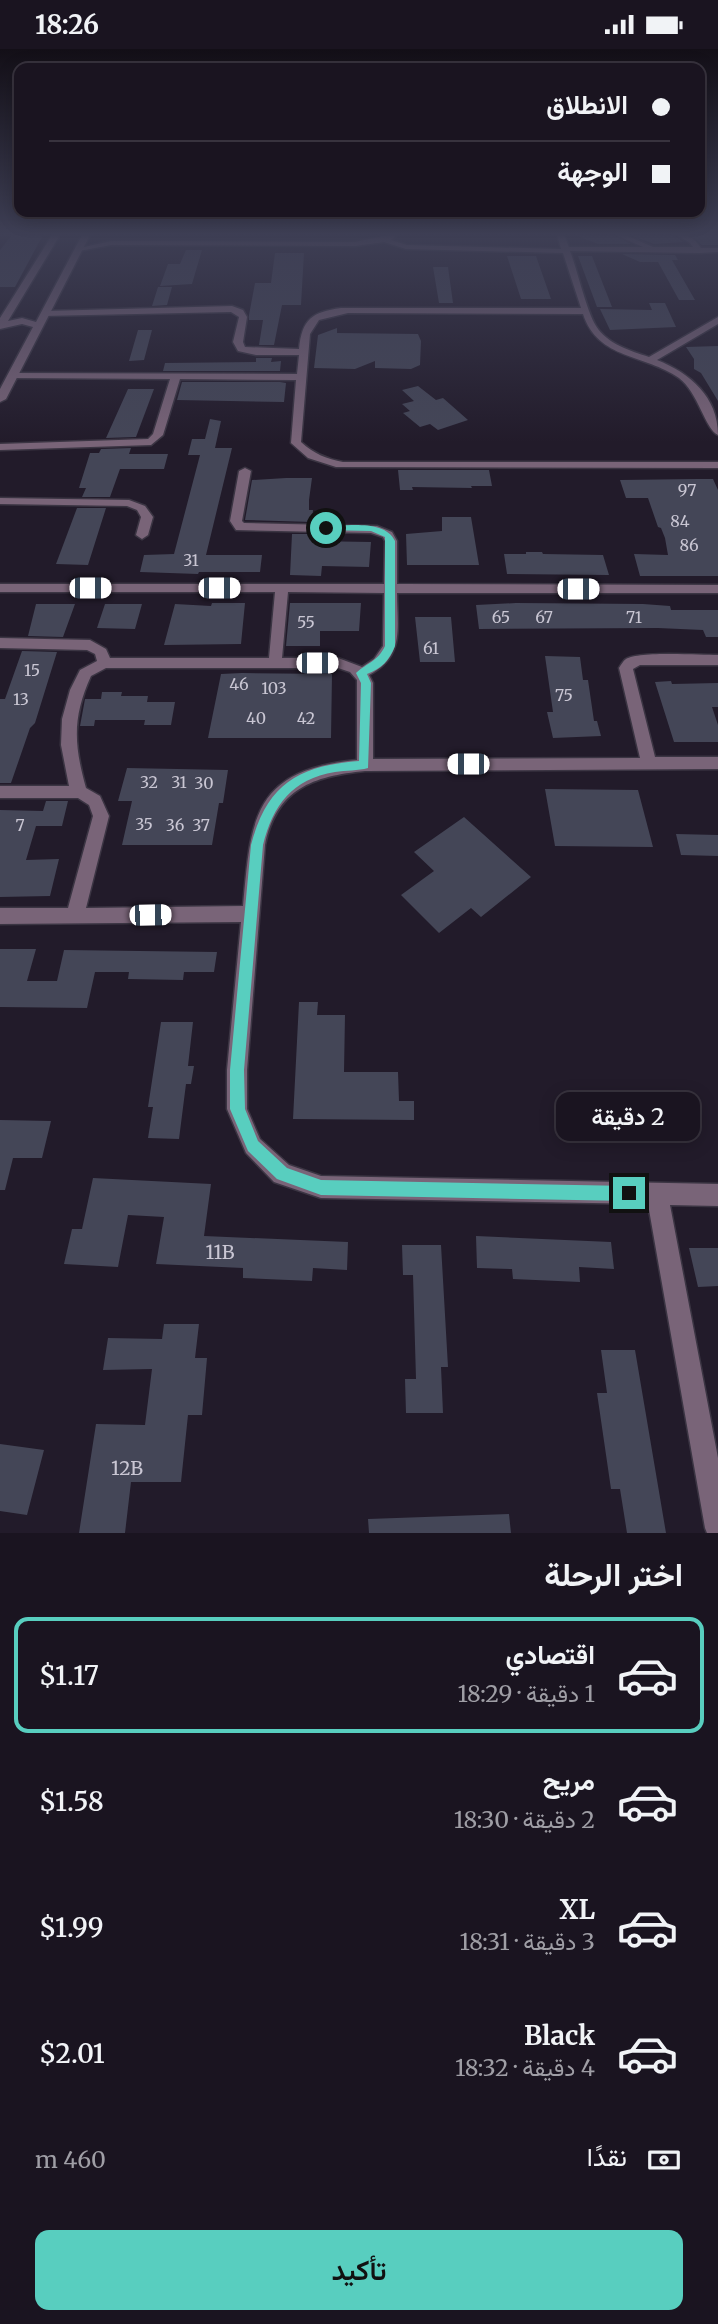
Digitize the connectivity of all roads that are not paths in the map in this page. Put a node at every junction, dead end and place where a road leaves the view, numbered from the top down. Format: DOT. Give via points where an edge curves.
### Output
graph roads {
  1 [pos="13,304"];
  2 [pos="49,304"];
  3 [pos="584,304"];
  4 [pos="586,311"];
  5 [pos="44,314"];
  6 [pos="718,320"];
  7 [pos="0,326"];
  8 [pos="39,326"];
  9 [pos="303,352"];
  10 [pos="648,362"];
  11 [pos="13,375"];
  12 [pos="176,375"];
  13 [pos="300,377"];
  14 [pos="0,399"];
  15 [pos="715,419"];
  16 [pos="718,432"];
  17 [pos="0,447"];
  18 [pos="718,465"];
  19 [pos="245,471"];
  20 [pos="0,501"];
  21 [pos="142,535"];
  22 [pos="0,588"];
  23 [pos="282,588"];
  24 [pos="391,588"];
  25 [pos="718,589"];
  26 [pos="0,643"];
  27 [pos="718,660"];
  28 [pos="104,663"];
  29 [pos="275,663"];
  30 [pos="361,673"];
  31 [pos="649,763"];
  32 [pos="718,763"];
  33 [pos="365,765"];
  34 [pos="0,792"];
  35 [pos="79,792"];
  36 [pos="251,914"];
  37 [pos="0,916"];
  38 [pos="75,916"];
  39 [pos="657,1194"];
  40 [pos="718,1195"];
  41 [pos="718,1528"];
  1 -- 7 [label="street"];
  2 -- 5 [label="street"];
  3 -- 4 [label="street"];
  4 -- 9 [label="street" via="330,312 306,325"];
  4 -- 10 [label="street" via="604,341"];
  5 -- 8 [label="street"];
  5 -- 9 [label="street" via="232,309 243,317 241,349"];
  6 -- 10 [label="street"];
  7 -- 8 [label="street" via="22,321"];
  8 -- 11 [label="street"];
  9 -- 13 [label="street"];
  10 -- 15 [label="street" via="691,383"];
  11 -- 12 [label="street"];
  11 -- 14 [label="street"];
  12 -- 13 [label="street"];
  12 -- 17 [label="street" via="158,435 151,442"];
  13 -- 18 [label="street" via="296,443 322,461 343,465"];
  15 -- 16 [label="street"];
  19 -- 24 [label="street" via="236,524 382,531 391,541"];
  20 -- 21 [label="street" via="129,503 147,517"];
  22 -- 23 [label="street"];
  23 -- 24 [label="street"];
  23 -- 29 [label="street"];
  24 -- 25 [label="street"];
  24 -- 30 [label="street" via="390,646 376,666"];
  26 -- 28 [label="street" via="90,645 101,652"];
  27 -- 31 [label="street" via="640,660 626,667"];
  28 -- 29 [label="street"];
  28 -- 35 [label="street" via="85,673 67,725 67,750"];
  29 -- 30 [label="street" via="338,663"];
  30 -- 33 [label="street" via="366,683"];
  31 -- 32 [label="street"];
  31 -- 33 [label="street"];
  33 -- 36 [label="street" via="333,767 304,777 278,796 264,818 257,845"];
  34 -- 35 [label="street"];
  35 -- 38 [label="street" via="91,796 101,816"];
  36 -- 38 [label="street"];
  36 -- 39 [label="street" via="237,1109 253,1146 282,1174 321,1187"];
  37 -- 38 [label="street"];
  39 -- 40 [label="street"];
  39 -- 41 [label="street"];
}
